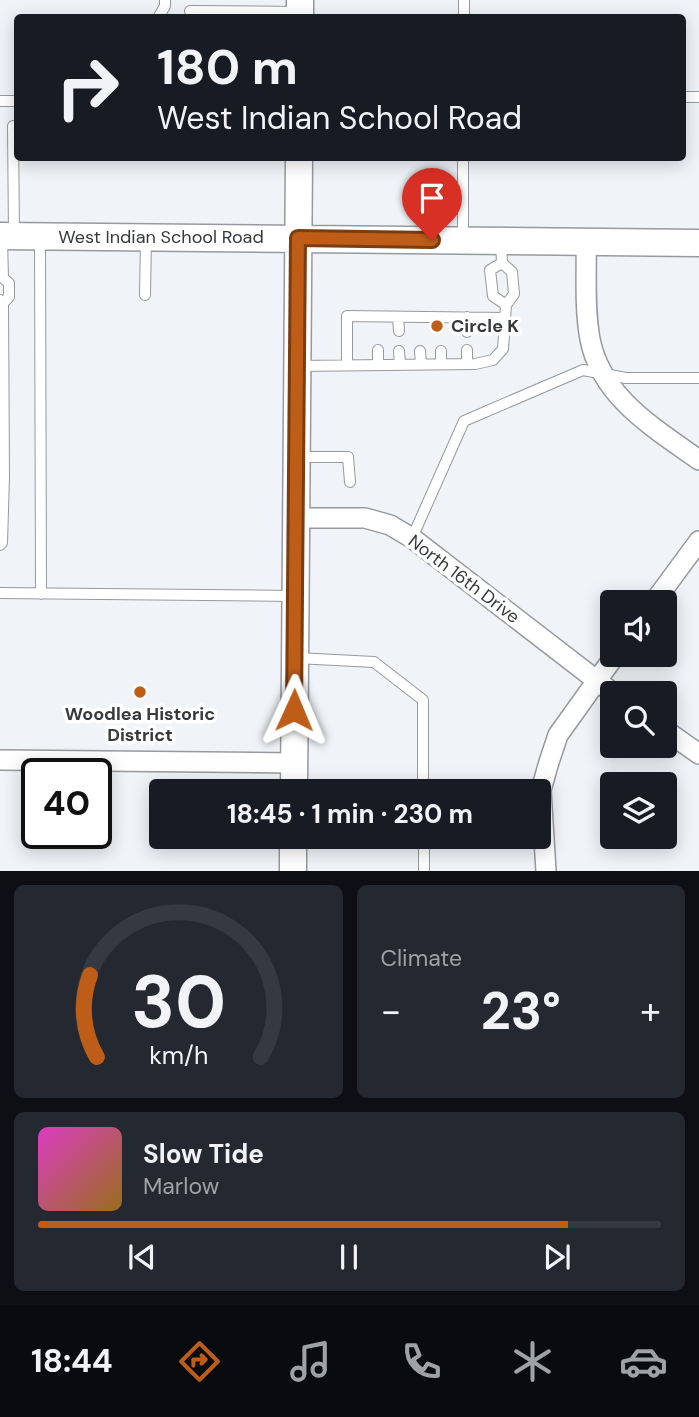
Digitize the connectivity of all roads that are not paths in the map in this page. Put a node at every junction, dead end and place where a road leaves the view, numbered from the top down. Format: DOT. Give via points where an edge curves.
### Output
graph roads {
  1 [pos="300,10"];
  2 [pos="190,11"];
  3 [pos="13,126"];
  4 [pos="299,161"];
  5 [pos="463,161"];
  6 [pos="5,236"];
  7 [pos="40,236"];
  8 [pos="146,237"];
  9 [pos="298,238"];
  10 [pos="463,240"];
  11 [pos="586,241"];
  12 [pos="699,243"];
  13 [pos="502,252"];
  14 [pos="2,280"];
  15 [pos="145,295"];
  16 [pos="1,301"];
  17 [pos="506,304"];
  18 [pos="377,317"];
  19 [pos="398,317"];
  20 [pos="419,317"];
  21 [pos="440,317"];
  22 [pos="467,317"];
  23 [pos="505,318"];
  24 [pos="377,330"];
  25 [pos="440,330"];
  26 [pos="399,331"];
  27 [pos="420,331"];
  28 [pos="467,332"];
  29 [pos="378,350"];
  30 [pos="467,350"];
  31 [pos="399,351"];
  32 [pos="420,351"];
  33 [pos="441,351"];
  34 [pos="421,364"];
  35 [pos="441,364"];
  36 [pos="467,364"];
  37 [pos="347,365"];
  38 [pos="378,365"];
  39 [pos="400,365"];
  40 [pos="297,366"];
  41 [pos="601,373"];
  42 [pos="699,378"];
  43 [pos="296,457"];
  44 [pos="699,460"];
  45 [pos="350,482"];
  46 [pos="296,518"];
  47 [pos="412,538"];
  48 [pos="699,541"];
  49 [pos="0,545"];
  50 [pos="663,590"];
  51 [pos="0,593"];
  52 [pos="41,594"];
  53 [pos="295,596"];
  54 [pos="295,658"];
  55 [pos="606,667"];
  56 [pos="596,681"];
  57 [pos="600,684"];
  58 [pos="677,738"];
  59 [pos="699,754"];
  60 [pos="0,760"];
  61 [pos="294,763"];
  62 [pos="293,779"];
  63 [pos="423,779"];
  64 [pos="293,849"];
  65 [pos="424,849"];
  66 [pos="293,871"];
  67 [pos="424,871"];
  68 [pos="545,871"];
  1 -- 2 [label="lane"];
  3 -- 6 [label="lane"];
  4 -- 9 [label="main road"];
  5 -- 10 [label="lane"];
  6 -- 7 [label="main road, West Indian School Road"];
  6 -- 14 [label="lane"];
  7 -- 8 [label="main road, West Indian School Road"];
  7 -- 52 [label="lane"];
  8 -- 9 [label="main road, West Indian School Road"];
  8 -- 15 [label="lane"];
  9 -- 10 [label="main road, West Indian School Road"];
  9 -- 40 [label="main road"];
  10 -- 13 [label="main road, West Indian School Road"];
  11 -- 12 [label="main road, West Indian School Road"];
  11 -- 13 [label="main road, West Indian School Road"];
  11 -- 41 [label="street" via="590,338"];
  13 -- 17 [label="lane" via="513,280 514,294"];
  13 -- 17 [label="lane" via="490,270 493,296"];
  14 -- 16 [label="lane" via="9,283 9,297"];
  16 -- 49 [label="lane" via="4,477"];
  17 -- 23 [label="lane"];
  18 -- 19 [label="lane"];
  18 -- 24 [label="lane"];
  18 -- 37 [label="lane" via="347,316"];
  19 -- 20 [label="lane"];
  19 -- 26 [label="lane"];
  20 -- 21 [label="lane"];
  20 -- 27 [label="lane"];
  21 -- 22 [label="lane"];
  21 -- 25 [label="lane"];
  22 -- 23 [label="lane"];
  22 -- 28 [label="lane"];
  23 -- 36 [label="lane" via="503,349 493,360"];
  29 -- 38 [label="lane"];
  30 -- 36 [label="lane"];
  31 -- 39 [label="lane"];
  32 -- 34 [label="lane"];
  33 -- 35 [label="lane"];
  34 -- 35 [label="lane"];
  34 -- 39 [label="lane"];
  35 -- 36 [label="lane"];
  37 -- 38 [label="lane"];
  37 -- 40 [label="lane"];
  38 -- 39 [label="lane"];
  40 -- 43 [label="main road"];
  41 -- 42 [label="lane"];
  41 -- 44 [label="street" via="634,413"];
  41 -- 47 [label="lane" via="583,370 464,421"];
  43 -- 45 [label="lane" via="348,457"];
  43 -- 46 [label="main road"];
  46 -- 47 [label="street, North 16th Drive" via="365,518"];
  46 -- 53 [label="main road"];
  47 -- 56 [label="street, North 16th Drive"];
  48 -- 50 [label="street"];
  51 -- 52 [label="lane"];
  52 -- 53 [label="lane"];
  53 -- 54 [label="main road"];
  54 -- 61 [label="main road"];
  54 -- 63 [label="lane" via="374,662 423,700"];
  55 -- 56 [label="street"];
  56 -- 57 [label="street, North 16th Drive"];
  56 -- 68 [label="street" via="558,735 541,790"];
  58 -- 59 [label="street"];
  60 -- 61 [label="street"];
  61 -- 62 [label="main road"];
  64 -- 66 [label="main road"];
  65 -- 67 [label="lane"];
}
